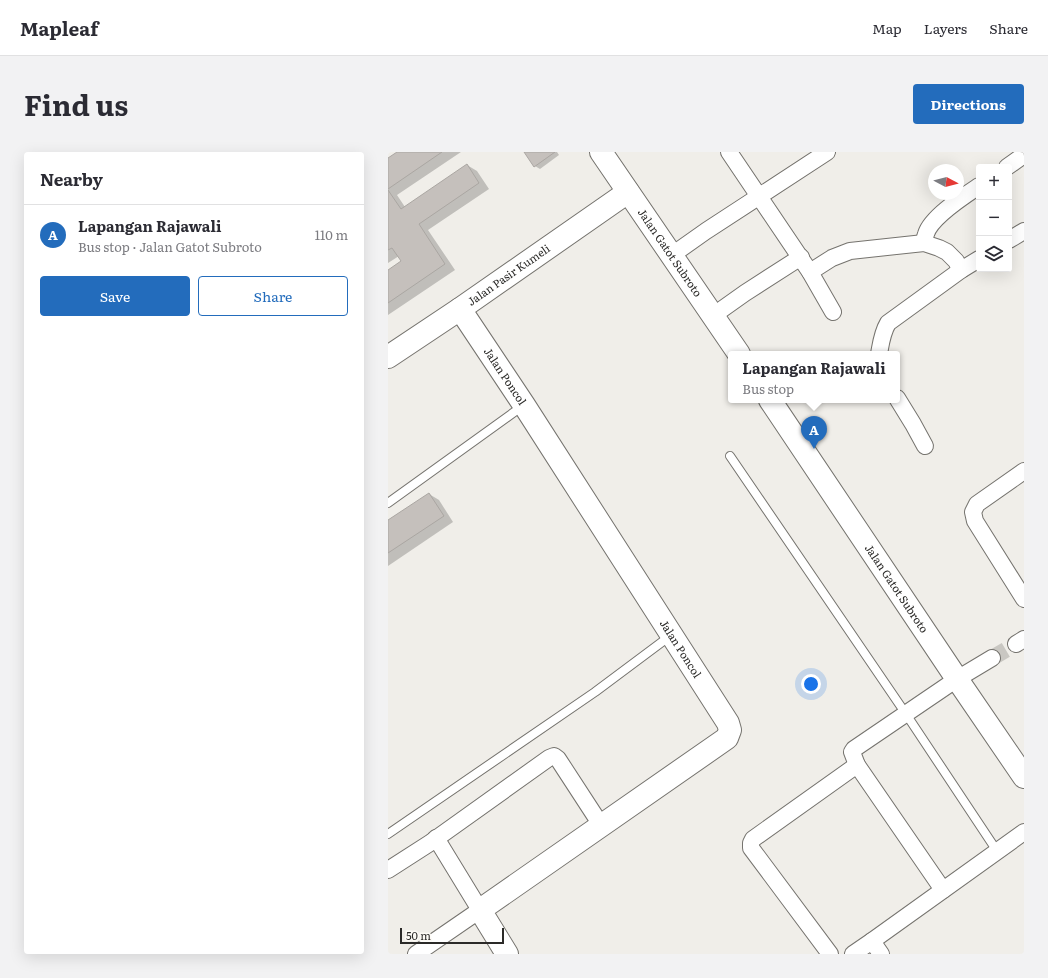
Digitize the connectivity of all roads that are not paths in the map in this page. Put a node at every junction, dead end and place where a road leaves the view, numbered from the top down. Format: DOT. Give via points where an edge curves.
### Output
graph roads {
  1 [pos="601,152"];
  2 [pos="729,152"];
  3 [pos="827,152"];
  4 [pos="1024,155"];
  5 [pos="1011,164"];
  6 [pos="976,188"];
  7 [pos="628,192"];
  8 [pos="760,196"];
  9 [pos="1024,231"];
  10 [pos="1012,238"];
  11 [pos="924,243"];
  12 [pos="672,255"];
  13 [pos="801,257"];
  14 [pos="976,261"];
  15 [pos="961,270"];
  16 [pos="810,272"];
  17 [pos="460,309"];
  18 [pos="833,312"];
  19 [pos="714,315"];
  20 [pos="738,351"];
  21 [pos="879,351"];
  22 [pos="388,358"];
  23 [pos="772,403"];
  24 [pos="900,403"];
  25 [pos="524,405"];
  26 [pos="925,446"];
  27 [pos="730,456"];
  28 [pos="1024,472"];
  29 [pos="388,503"];
  30 [pos="1024,599"];
  31 [pos="672,635"];
  32 [pos="992,658"];
  33 [pos="957,679"];
  34 [pos="906,714"];
  35 [pos="857,765"];
  36 [pos="1024,777"];
  37 [pos="601,825"];
  38 [pos="1024,832"];
  39 [pos="388,834"];
  40 [pos="436,838"];
  41 [pos="997,851"];
  42 [pos="388,870"];
  43 [pos="943,890"];
  44 [pos="480,910"];
  45 [pos="877,948"];
  46 [pos="416,954"];
  47 [pos="507,954"];
  48 [pos="830,954"];
  49 [pos="853,954"];
  1 -- 7 [label="street, Jalan Gatot Subroto"];
  2 -- 8 [label="street"];
  3 -- 8 [label="street"];
  4 -- 5 [label="street"];
  6 -- 11 [label="street" via="938,216 925,234"];
  7 -- 12 [label="street, Jalan Gatot Subroto"];
  7 -- 17 [label="street, Jalan Pasir Kumeli"];
  8 -- 12 [label="street"];
  8 -- 13 [label="street"];
  9 -- 10 [label="street"];
  11 -- 15 [label="street" via="947,252"];
  11 -- 16 [label="street" via="850,251 832,258"];
  12 -- 19 [label="street, Jalan Gatot Subroto"];
  13 -- 16 [label="street"];
  13 -- 19 [label="street"];
  14 -- 15 [label="street"];
  15 -- 21 [label="street" via="888,323 883,330"];
  16 -- 18 [label="street"];
  17 -- 22 [label="street, Jalan Pasir Kumeli"];
  17 -- 25 [label="street, Jalan Poncol"];
  19 -- 20 [label="street, Jalan Gatot Subroto"];
  23 -- 33 [label="street, Jalan Gatot Subroto"];
  24 -- 26 [label="street"];
  25 -- 29 [label="lane"];
  25 -- 31 [label="street, Jalan Poncol"];
  27 -- 34 [label="lane"];
  28 -- 30 [label="street" via="978,504 974,512 975,520"];
  31 -- 37 [label="street, Jalan Poncol" via="730,730 727,738"];
  31 -- 39 [label="lane" via="595,692"];
  32 -- 33 [label="street"];
  33 -- 34 [label="street"];
  33 -- 36 [label="street, Jalan Gatot Subroto"];
  34 -- 35 [label="street" via="854,749 852,752"];
  34 -- 41 [label="lane"];
  35 -- 43 [label="street"];
  35 -- 48 [label="street" via="753,838 751,843 751,848"];
  37 -- 40 [label="street" via="554,756"];
  37 -- 44 [label="street, Jalan Poncol"];
  38 -- 41 [label="street"];
  40 -- 42 [label="street"];
  40 -- 44 [label="street"];
  41 -- 43 [label="street"];
  43 -- 45 [label="street"];
  44 -- 46 [label="street"];
  44 -- 47 [label="street"];
  45 -- 49 [label="street"];
}
